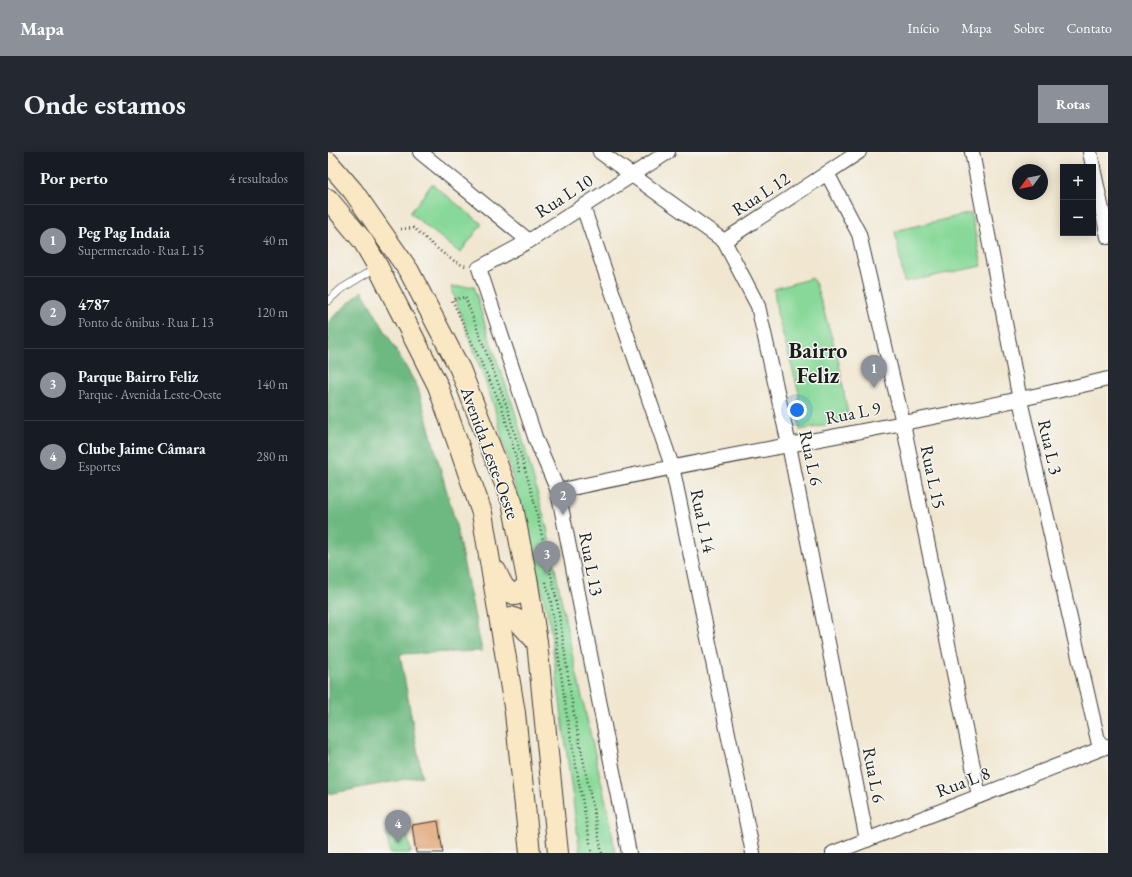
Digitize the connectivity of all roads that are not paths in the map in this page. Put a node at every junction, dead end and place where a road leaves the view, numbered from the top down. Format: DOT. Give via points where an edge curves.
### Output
graph roads {
  1 [pos="420,152"];
  2 [pos="600,152"];
  3 [pos="668,152"];
  4 [pos="859,152"];
  5 [pos="972,152"];
  6 [pos="1090,152"];
  7 [pos="328,162"];
  8 [pos="1092,164"];
  9 [pos="827,173"];
  10 [pos="631,176"];
  11 [pos="1096,181"];
  12 [pos="328,199"];
  13 [pos="583,206"];
  14 [pos="1108,237"];
  15 [pos="529,241"];
  16 [pos="724,241"];
  17 [pos="378,267"];
  18 [pos="479,268"];
  19 [pos="328,301"];
  20 [pos="1108,379"];
  21 [pos="1020,400"];
  22 [pos="903,423"];
  23 [pos="789,445"];
  24 [pos="672,466"];
  25 [pos="558,490"];
  26 [pos="491,558"];
  27 [pos="528,584"];
  28 [pos="501,622"];
  29 [pos="536,642"];
  30 [pos="1104,747"];
  31 [pos="979,796"];
  32 [pos="867,840"];
  33 [pos="530,853"];
  34 [pos="558,853"];
  35 [pos="628,853"];
  36 [pos="753,853"];
  37 [pos="832,853"];
  1 -- 15 [label="street"];
  2 -- 10 [label="street, Rua L 6"];
  3 -- 10 [label="street, Rua L 10"];
  4 -- 9 [label="street, Rua L 12"];
  5 -- 21 [label="street, Rua L 3"];
  6 -- 8 [label="street"];
  7 -- 27 [label="main road, Avenida Leste-Oeste" via="353,191 409,271 460,369 512,502"];
  9 -- 16 [label="street, Rua L 12"];
  9 -- 22 [label="street, Rua L 15" via="859,234"];
  10 -- 13 [label="street, Rua L 10"];
  10 -- 16 [label="street, Rua L 6"];
  11 -- 14 [label="street"];
  12 -- 17 [label="main road, Avenida Leste-Oeste"];
  13 -- 15 [label="street, Rua L 10"];
  13 -- 24 [label="street, Rua L 14"];
  15 -- 18 [label="street, Rua L 10"];
  16 -- 23 [label="street, Rua L 6" via="758,306"];
  17 -- 19 [label="lane"];
  17 -- 26 [label="main road, Avenida Leste-Oeste" via="438,386 482,513"];
  18 -- 25 [label="street, Rua L 13" via="536,440"];
  20 -- 21 [label="street, Rua L 9"];
  21 -- 22 [label="street, Rua L 9"];
  21 -- 30 [label="street, Rua L 3"];
  22 -- 23 [label="street, Rua L 9"];
  22 -- 31 [label="street, Rua L 15"];
  23 -- 24 [label="street, Rua L 9"];
  23 -- 32 [label="street, Rua L 6"];
  24 -- 25 [label="street, Rua L 9"];
  24 -- 36 [label="street, Rua L 14"];
  25 -- 35 [label="street, Rua L 13"];
  26 -- 27 [label="main road" via="502,585 510,593 516,595"];
  26 -- 28 [label="main road, Avenida Leste-Oeste"];
  27 -- 29 [label="main road, Avenida Leste-Oeste"];
  28 -- 29 [label="main road" via="511,617 516,619"];
  28 -- 33 [label="main road, Avenida Leste-Oeste" via="515,713"];
  29 -- 34 [label="main road, Avenida Leste-Oeste"];
  30 -- 31 [label="street, Rua L 8"];
  31 -- 32 [label="street, Rua L 8"];
  32 -- 37 [label="street, Rua L 8"];
}
